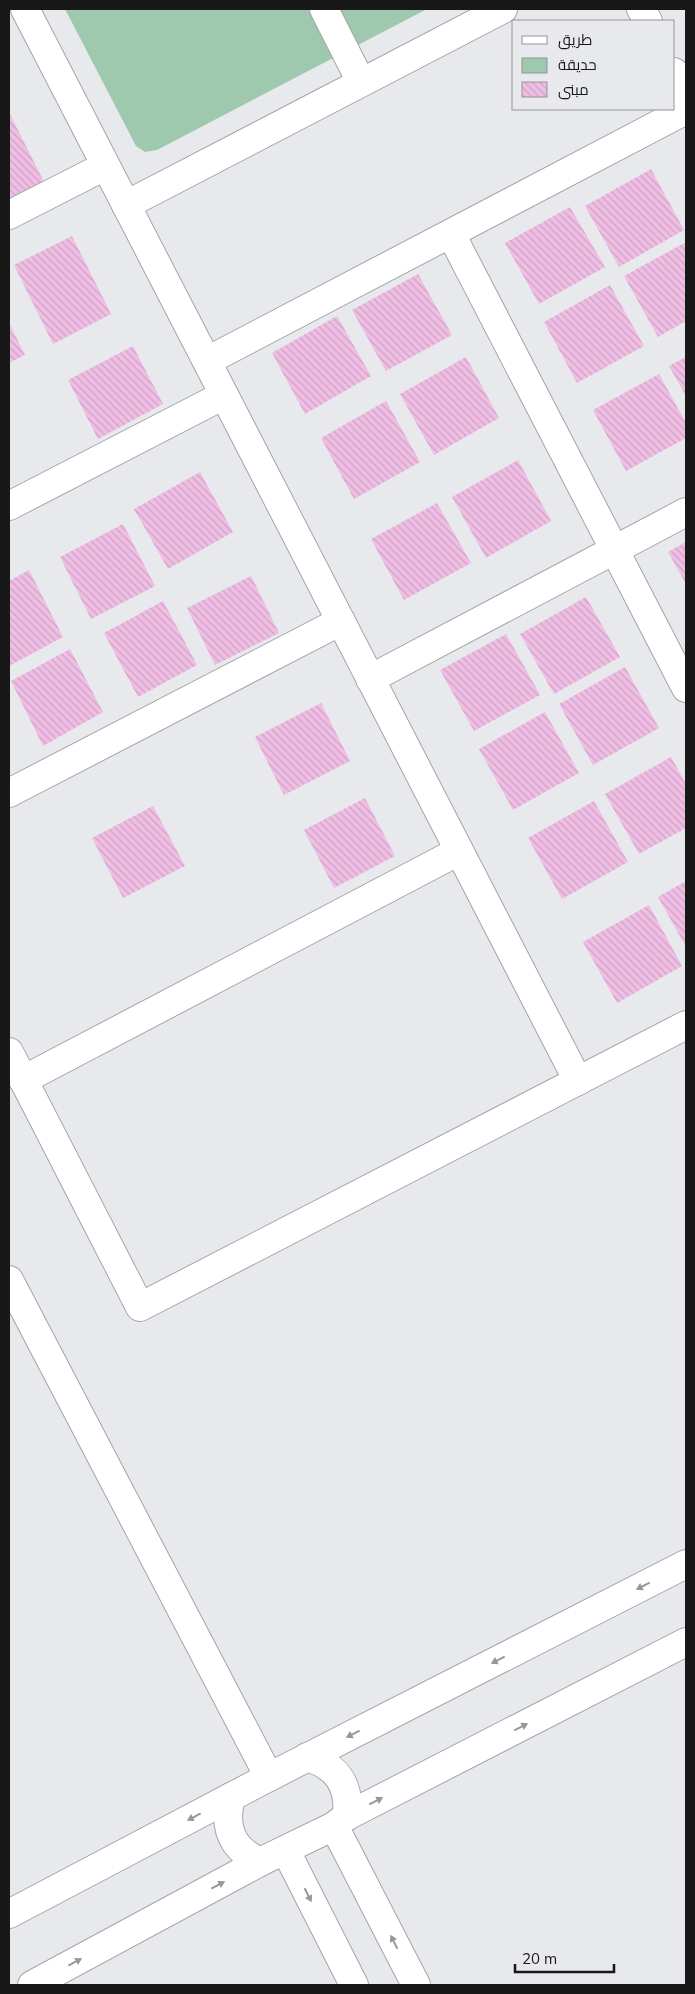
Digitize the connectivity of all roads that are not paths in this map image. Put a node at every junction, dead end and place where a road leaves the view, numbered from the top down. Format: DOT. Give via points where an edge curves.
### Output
graph roads {
  1 [pos="25,9"];
  2 [pos="324,9"];
  3 [pos="503,9"];
  4 [pos="641,9"];
  5 [pos="647,20"];
  6 [pos="675,74"];
  7 [pos="361,82"];
  8 [pos="686,96"];
  9 [pos="686,110"];
  10 [pos="105,166"];
  11 [pos="126,205"];
  12 [pos="9,215"];
  13 [pos="451,234"];
  14 [pos="207,362"];
  15 [pos="224,395"];
  16 [pos="9,506"];
  17 [pos="686,512"];
  18 [pos="614,550"];
  19 [pos="341,621"];
  20 [pos="370,679"];
  21 [pos="686,688"];
  22 [pos="9,793"];
  23 [pos="459,852"];
  24 [pos="686,1025"];
  25 [pos="9,1052"];
  26 [pos="23,1080"];
  27 [pos="578,1081"];
  28 [pos="9,1280"];
  29 [pos="686,1564"];
  30 [pos="686,1642"];
  31 [pos="307,1757"];
  32 [pos="269,1777"];
  33 [pos="231,1797"];
  34 [pos="341,1821"];
  35 [pos="286,1851"];
  36 [pos="260,1862"];
  37 [pos="9,1914"];
  38 [pos="32,1985"];
  39 [pos="354,1985"];
  40 [pos="416,1985"];
  1 -- 10 [label="street"];
  2 -- 7 [label="street"];
  3 -- 7 [label="street"];
  4 -- 5 [label="street"];
  6 -- 8 [label="street"];
  7 -- 11 [label="street"];
  9 -- 13 [label="street"];
  10 -- 11 [label="street"];
  10 -- 12 [label="street"];
  11 -- 14 [label="street"];
  13 -- 14 [label="street"];
  13 -- 18 [label="street"];
  14 -- 15 [label="street"];
  15 -- 16 [label="street"];
  15 -- 19 [label="street"];
  17 -- 18 [label="street"];
  18 -- 20 [label="street"];
  18 -- 21 [label="street"];
  19 -- 20 [label="street"];
  19 -- 22 [label="street"];
  20 -- 23 [label="street"];
  23 -- 26 [label="street"];
  23 -- 27 [label="street"];
  24 -- 27 [label="street"];
  25 -- 26 [label="street"];
  26 -- 27 [label="street" via="140,1307"];
  28 -- 32 [label="street"];
  29 -- 31 [label="street, one-way"];
  34 -- 30 [label="street, one-way"];
  31 -- 32 [label="street"];
  31 -- 34 [label="street" via="331,1768 340,1778 348,1803"];
  32 -- 33 [label="street"];
  33 -- 36 [label="street" via="227,1823 231,1836 238,1848"];
  33 -- 37 [label="street, one-way"];
  34 -- 35 [label="street"];
  40 -- 34 [label="street, one-way"];
  35 -- 36 [label="street"];
  35 -- 39 [label="street, one-way"];
  38 -- 36 [label="street, one-way"];
}
